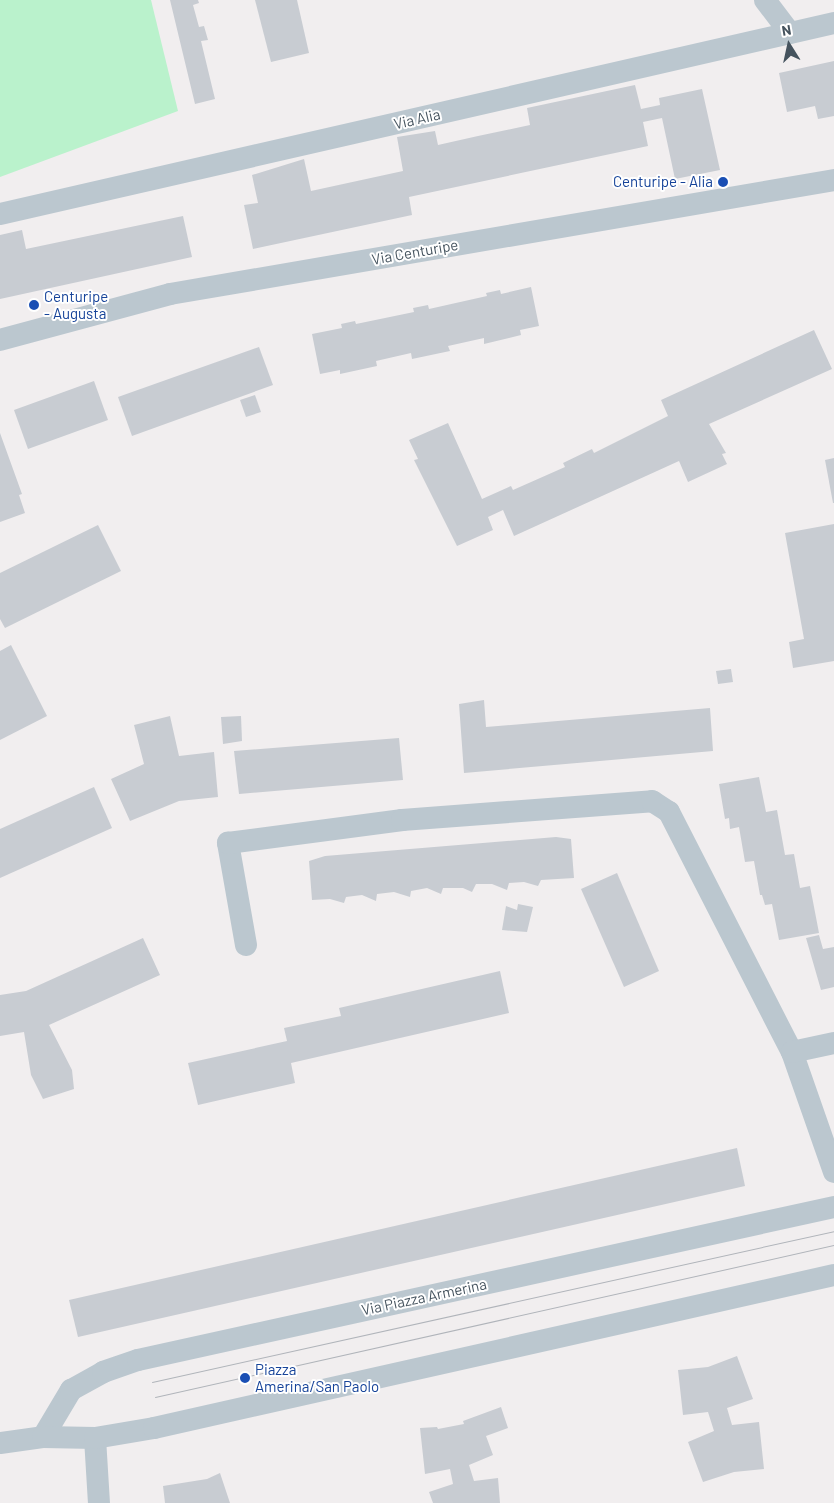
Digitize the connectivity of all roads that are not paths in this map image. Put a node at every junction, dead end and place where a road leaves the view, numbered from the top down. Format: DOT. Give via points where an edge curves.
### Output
graph roads {
  1 [pos="765,0"];
  2 [pos="834,23"];
  3 [pos="790,33"];
  4 [pos="834,180"];
  5 [pos="0,214"];
  6 [pos="0,340"];
  7 [pos="246,945"];
  8 [pos="834,1043"];
  9 [pos="792,1052"];
  10 [pos="834,1172"];
  11 [pos="834,1207"];
  12 [pos="834,1275"];
  13 [pos="44,1437"];
  14 [pos="95,1438"];
  15 [pos="0,1443"];
  16 [pos="98,1503"];
  1 -- 3 [label="street"];
  2 -- 3 [label="street, Via Alia"];
  3 -- 5 [label="street, Via Alia"];
  4 -- 6 [label="street, Via Centuripe" via="170,294"];
  7 -- 9 [label="street" via="228,844 402,820 652,801 669,812"];
  8 -- 9 [label="street"];
  9 -- 10 [label="street"];
  11 -- 13 [label="street, Via Piazza Armerina" via="138,1360 103,1372 71,1390"];
  12 -- 14 [label="street" via="154,1428"];
  13 -- 14 [label="street"];
  13 -- 15 [label="street"];
  14 -- 16 [label="street"];
}
